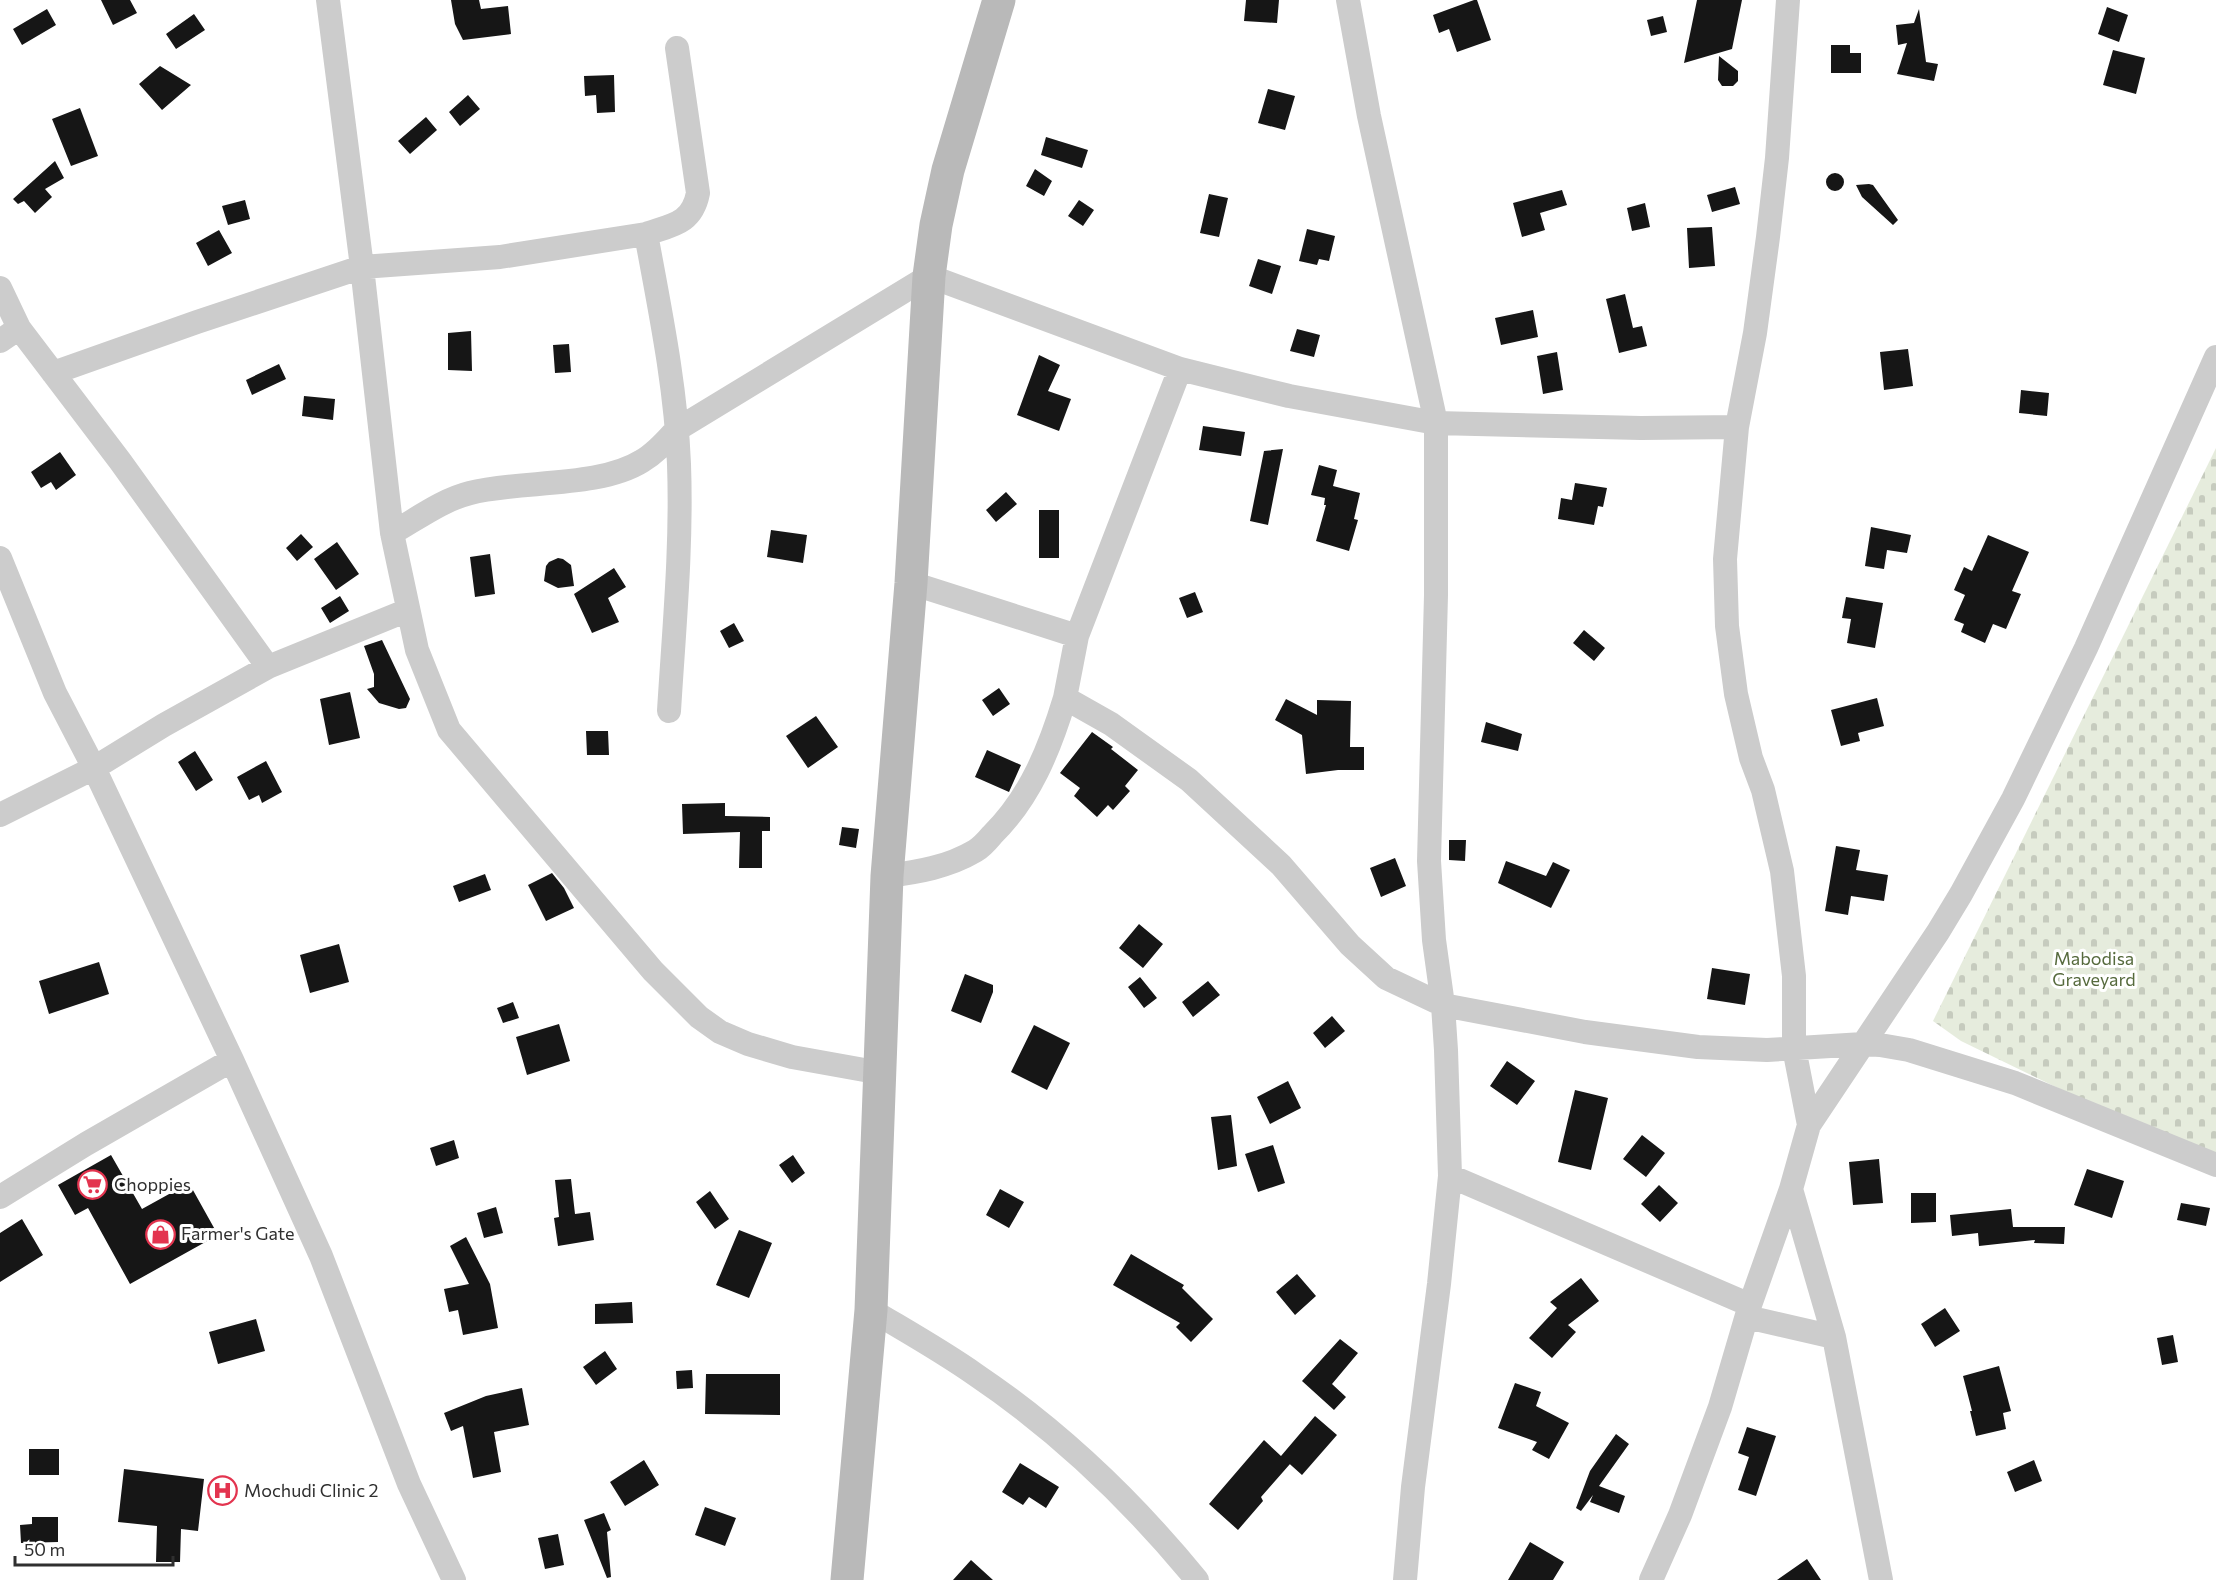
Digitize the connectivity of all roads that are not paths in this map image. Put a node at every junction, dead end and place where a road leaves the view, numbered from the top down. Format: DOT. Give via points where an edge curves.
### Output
graph roads {
  1 [pos="328,0"];
  2 [pos="999,0"];
  3 [pos="1348,0"];
  4 [pos="1788,0"];
  5 [pos="677,48"];
  6 [pos="646,234"];
  7 [pos="362,267"];
  8 [pos="929,276"];
  9 [pos="0,288"];
  10 [pos="10,335"];
  11 [pos="2216,357"];
  12 [pos="1180,369"];
  13 [pos="53,373"];
  14 [pos="1436,423"];
  15 [pos="1737,427"];
  16 [pos="676,430"];
  17 [pos="392,533"];
  18 [pos="0,558"];
  19 [pos="910,583"];
  20 [pos="408,610"];
  21 [pos="1077,636"];
  22 [pos="268,667"];
  23 [pos="1065,698"];
  24 [pos="669,711"];
  25 [pos="94,768"];
  26 [pos="0,815"];
  27 [pos="887,876"];
  28 [pos="1443,1005"];
  29 [pos="1863,1044"];
  30 [pos="1794,1048"];
  31 [pos="232,1060"];
  32 [pos="881,1073"];
  33 [pos="1809,1125"];
  34 [pos="2216,1165"];
  35 [pos="1450,1176"];
  36 [pos="1791,1189"];
  37 [pos="0,1197"];
  38 [pos="871,1310"];
  39 [pos="1749,1311"];
  40 [pos="1834,1337"];
  41 [pos="454,1580"];
  42 [pos="847,1580"];
  43 [pos="1197,1580"];
  44 [pos="1405,1580"];
  45 [pos="1651,1580"];
  46 [pos="1881,1580"];
  1 -- 7 [label="street"];
  2 -- 8 [label="street" via="948,170"];
  3 -- 14 [label="street" via="1369,116"];
  4 -- 15 [label="street" via="1768,237"];
  5 -- 6 [label="street" via="698,193 689,216 678,224"];
  6 -- 7 [label="street" via="500,257"];
  6 -- 16 [label="street"];
  7 -- 13 [label="street"];
  7 -- 17 [label="street"];
  8 -- 12 [label="street"];
  8 -- 16 [label="street"];
  8 -- 19 [label="street"];
  9 -- 10 [label="street"];
  10 -- 13 [label="street"];
  11 -- 29 [label="street" via="2086,648 2013,799 1911,975"];
  12 -- 14 [label="street" via="1289,396"];
  12 -- 21 [label="street"];
  13 -- 22 [label="street"];
  14 -- 15 [label="street"];
  14 -- 28 [label="street" via="1429,861"];
  15 -- 30 [label="street" via="1725,560 1726,626 1736,694 1782,871 1794,976"];
  16 -- 17 [label="street" via="640,463 601,476 470,493 441,504"];
  16 -- 24 [label="street" via="680,518"];
  17 -- 20 [label="street"];
  18 -- 25 [label="street" via="51,683"];
  19 -- 21 [label="street"];
  19 -- 27 [label="street"];
  20 -- 22 [label="street"];
  20 -- 32 [label="street" via="417,650 449,730 654,971 699,1017 720,1032 748,1044 792,1057"];
  21 -- 23 [label="street"];
  22 -- 25 [label="street"];
  23 -- 27 [label="street" via="1038,770 1009,819 978,850 949,864"];
  23 -- 28 [label="street" via="1111,724 1189,780 1281,865 1350,945 1386,978"];
  25 -- 26 [label="street"];
  25 -- 31 [label="street"];
  27 -- 32 [label="street"];
  28 -- 30 [label="street" via="1586,1032 1698,1047"];
  28 -- 35 [label="street"];
  29 -- 30 [label="street"];
  29 -- 33 [label="street"];
  29 -- 34 [label="street" via="1909,1050 1994,1076"];
  30 -- 33 [label="street"];
  31 -- 37 [label="street"];
  31 -- 41 [label="street" via="321,1256 409,1484"];
  32 -- 38 [label="street"];
  33 -- 36 [label="street"];
  35 -- 39 [label="street"];
  35 -- 44 [label="street"];
  36 -- 39 [label="street"];
  36 -- 40 [label="street"];
  38 -- 42 [label="street"];
  38 -- 43 [label="street" via="978,1376 1062,1441 1131,1506"];
  39 -- 40 [label="street"];
  39 -- 45 [label="street" via="1701,1459"];
  40 -- 46 [label="street"];
}
